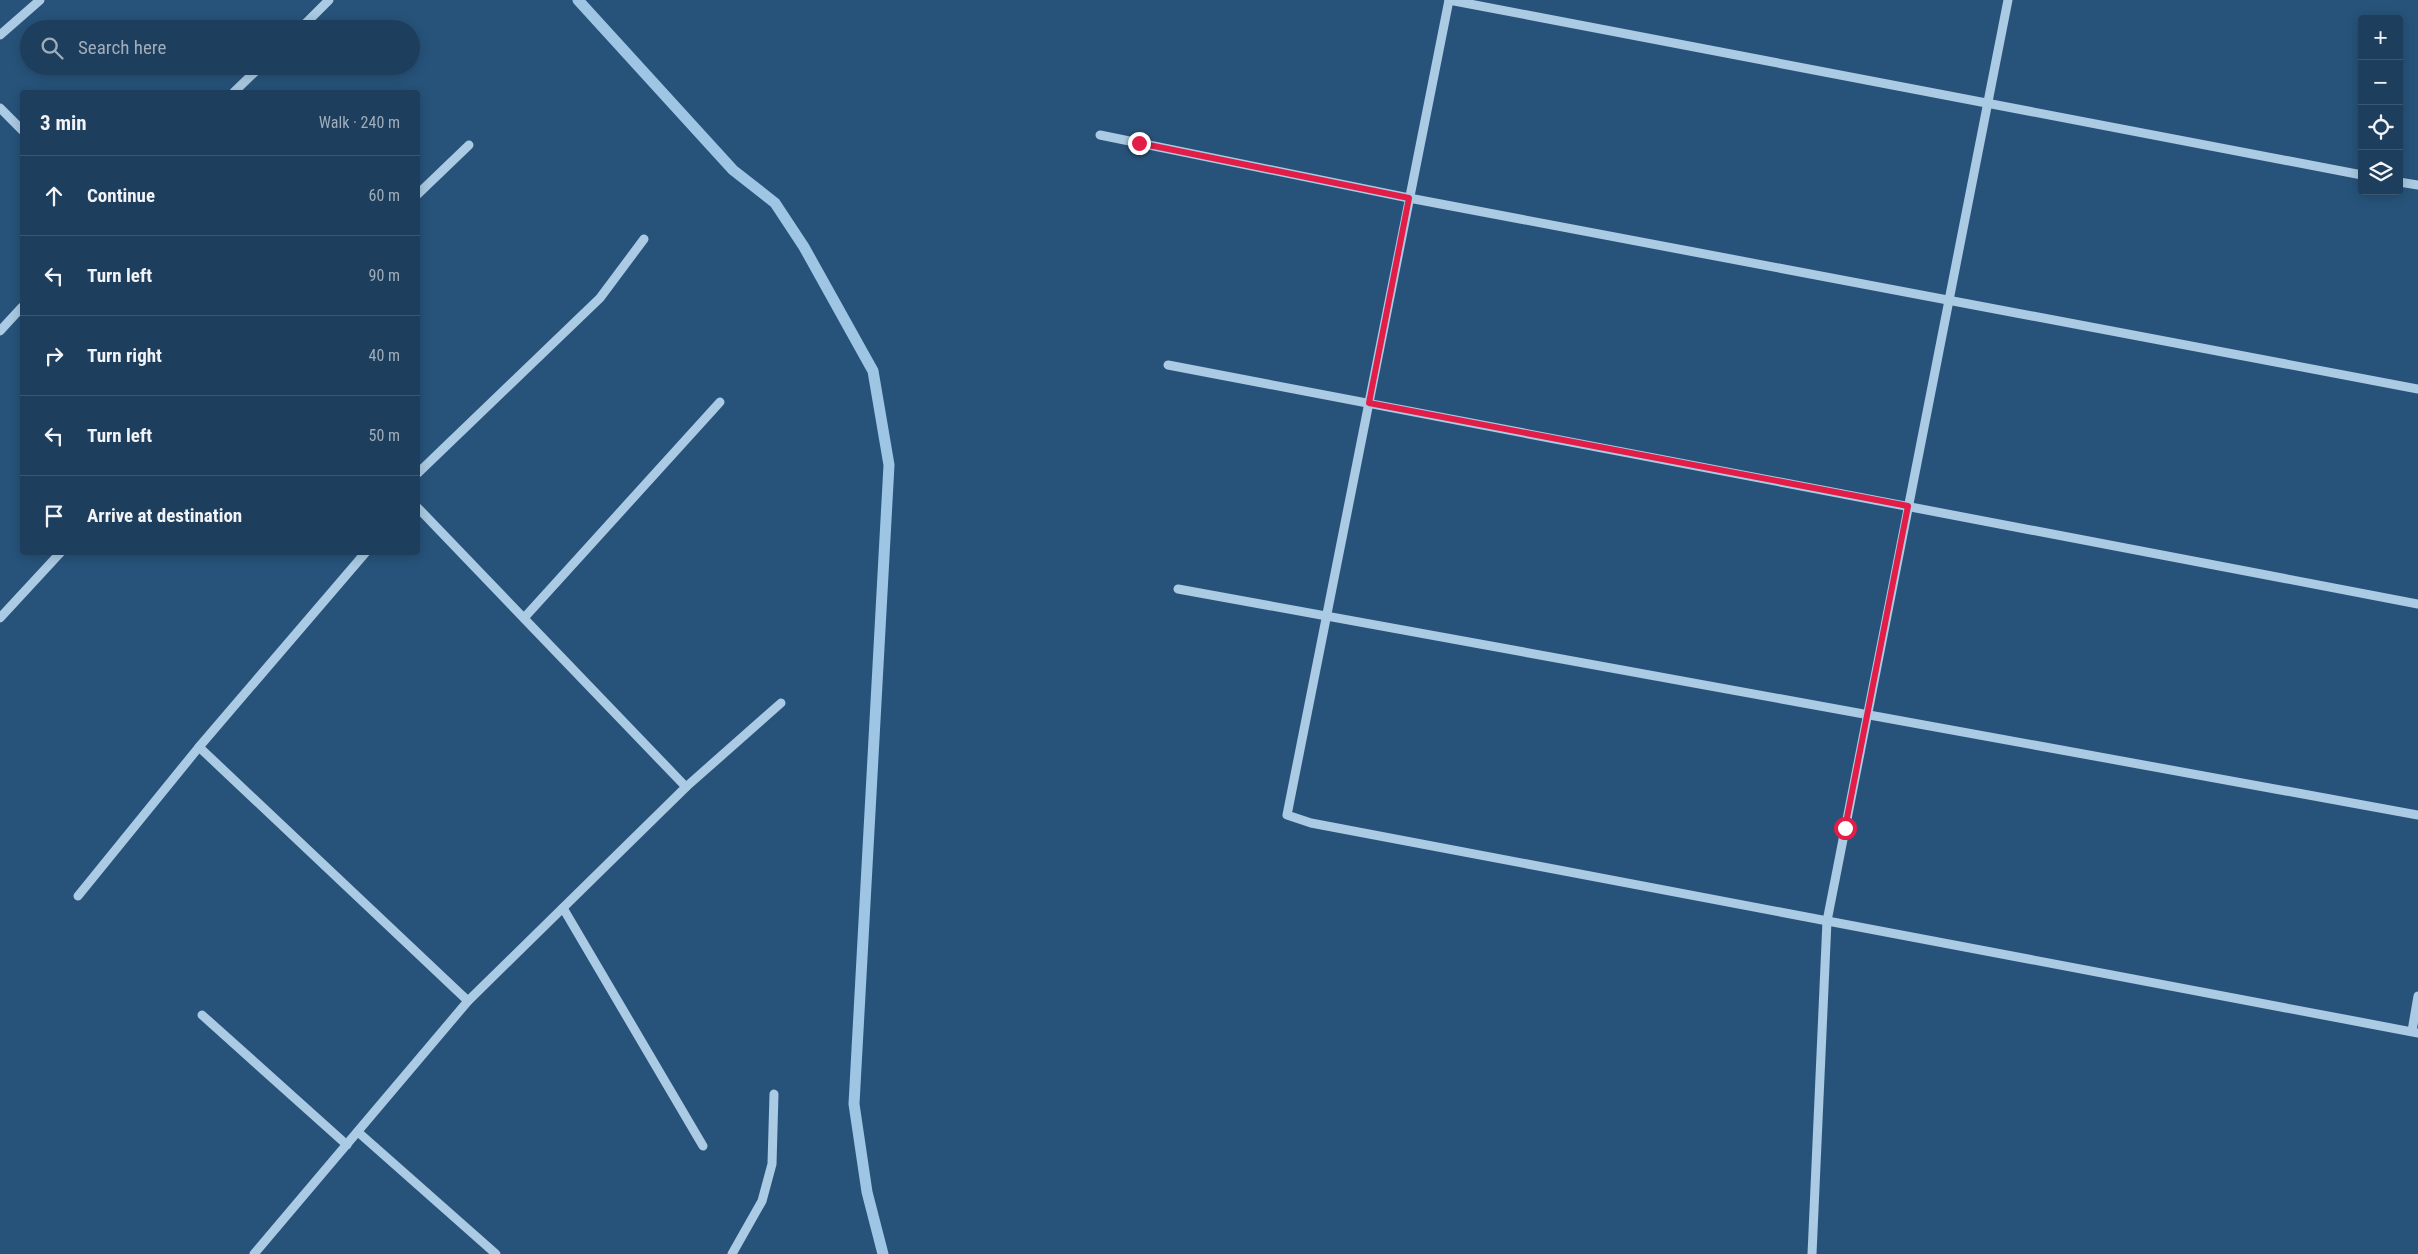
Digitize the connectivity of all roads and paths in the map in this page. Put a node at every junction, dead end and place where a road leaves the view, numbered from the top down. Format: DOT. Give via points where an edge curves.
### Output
graph roads {
  1 [pos="40,0"];
  2 [pos="329,0"];
  3 [pos="1449,0"];
  4 [pos="2008,0"];
  5 [pos="309,20"];
  6 [pos="0,36"];
  7 [pos="252,75"];
  8 [pos="236,90"];
  9 [pos="1988,103"];
  10 [pos="0,108"];
  11 [pos="20,128"];
  12 [pos="1100,136"];
  13 [pos="469,146"];
  14 [pos="2358,173"];
  15 [pos="2403,183"];
  16 [pos="2418,185"];
  17 [pos="420,192"];
  18 [pos="1409,198"];
  19 [pos="644,239"];
  20 [pos="1949,300"];
  21 [pos="20,309"];
  22 [pos="0,331"];
  23 [pos="1168,365"];
  24 [pos="2418,389"];
  25 [pos="720,402"];
  26 [pos="1369,403"];
  27 [pos="420,471"];
  28 [pos="1908,506"];
  29 [pos="420,510"];
  30 [pos="58,555"];
  31 [pos="363,555"];
  32 [pos="1178,589"];
  33 [pos="2418,604"];
  34 [pos="1326,617"];
  35 [pos="0,618"];
  36 [pos="524,618"];
  37 [pos="781,703"];
  38 [pos="1867,716"];
  39 [pos="199,748"];
  40 [pos="686,788"];
  41 [pos="2418,815"];
  42 [pos="78,896"];
  43 [pos="563,908"];
  44 [pos="1827,921"];
  45 [pos="2418,996"];
  46 [pos="468,1000"];
  47 [pos="202,1015"];
  48 [pos="2415,1032"];
  49 [pos="774,1094"];
  50 [pos="358,1132"];
  51 [pos="347,1145"];
  52 [pos="703,1146"];
  53 [pos="254,1254"];
  54 [pos="496,1254"];
  55 [pos="732,1254"];
  56 [pos="1812,1254"];
  1 -- 6 [label="street"];
  2 -- 5 [label="street"];
  3 -- 9 [label="street"];
  3 -- 18 [label="street"];
  4 -- 9 [label="street"];
  7 -- 8 [label="street"];
  9 -- 14 [label="street"];
  9 -- 20 [label="street"];
  10 -- 11 [label="street"];
  12 -- 18 [label="street"];
  13 -- 17 [label="street"];
  15 -- 16 [label="street"];
  18 -- 20 [label="street"];
  18 -- 26 [label="street"];
  19 -- 27 [label="street" via="600,298"];
  20 -- 24 [label="street"];
  20 -- 28 [label="street"];
  21 -- 22 [label="street"];
  23 -- 26 [label="street"];
  25 -- 36 [label="street"];
  26 -- 28 [label="street"];
  26 -- 34 [label="street"];
  28 -- 33 [label="street"];
  28 -- 38 [label="street"];
  29 -- 36 [label="street"];
  30 -- 35 [label="street"];
  31 -- 39 [label="street"];
  32 -- 34 [label="street"];
  34 -- 38 [label="street"];
  34 -- 44 [label="street" via="1287,815 1310,823"];
  36 -- 40 [label="street"];
  37 -- 40 [label="street"];
  38 -- 41 [label="street"];
  38 -- 44 [label="street"];
  39 -- 42 [label="street"];
  39 -- 46 [label="street"];
  40 -- 43 [label="street"];
  43 -- 46 [label="street"];
  43 -- 52 [label="street"];
  44 -- 48 [label="street"];
  44 -- 56 [label="street"];
  45 -- 48 [label="street"];
  46 -- 50 [label="street"];
  47 -- 51 [label="street"];
  49 -- 55 [label="street" via="772,1164 762,1201"];
  50 -- 51 [label="street"];
  50 -- 54 [label="street"];
  51 -- 53 [label="street"];
}
